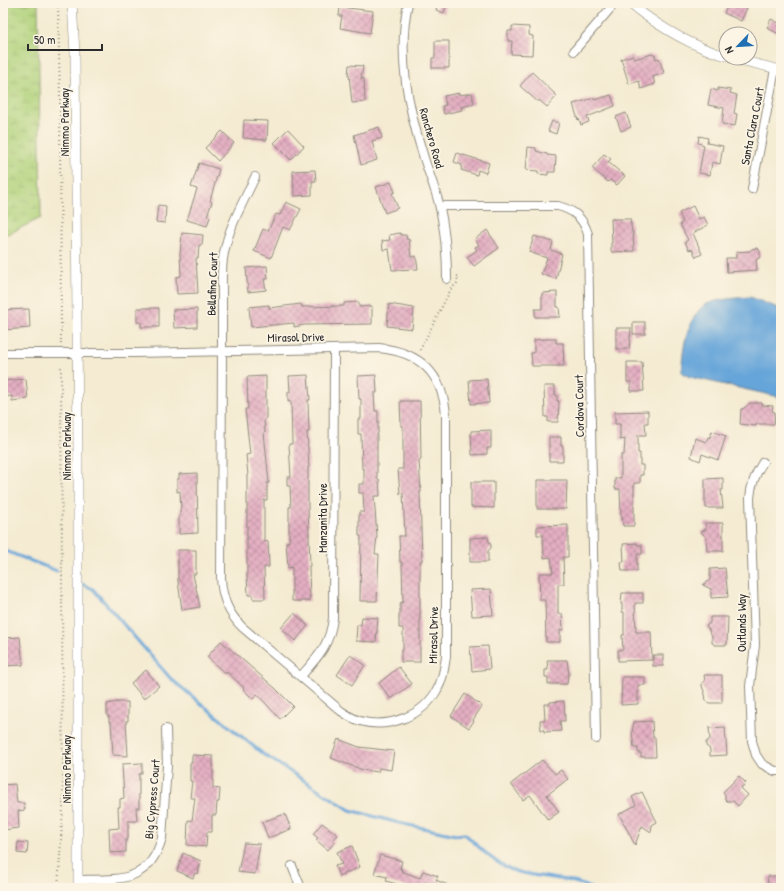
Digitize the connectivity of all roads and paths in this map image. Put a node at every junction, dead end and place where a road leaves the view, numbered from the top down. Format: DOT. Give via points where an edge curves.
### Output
graph roads {
  1 [pos="58,3"];
  2 [pos="72,3"];
  3 [pos="408,3"];
  4 [pos="615,3"];
  5 [pos="629,3"];
  6 [pos="574,51"];
  7 [pos="718,53"];
  8 [pos="758,64"];
  9 [pos="778,69"];
  10 [pos="256,177"];
  11 [pos="752,189"];
  12 [pos="440,206"];
  13 [pos="448,278"];
  14 [pos="61,345"];
  15 [pos="334,349"];
  16 [pos="420,350"];
  17 [pos="222,351"];
  18 [pos="3,353"];
  19 [pos="77,353"];
  20 [pos="61,365"];
  21 [pos="763,462"];
  22 [pos="301,676"];
  23 [pos="166,729"];
  24 [pos="596,739"];
  25 [pos="781,771"];
  26 [pos="292,866"];
  27 [pos="78,884"];
  28 [pos="58,888"];
  29 [pos="301,888"];
  1 -- 14 [label="path"];
  2 -- 19 [label="street, Nimmo Parkway" via="75,53"];
  3 -- 12 [label="street, Ranchero Road" via="403,36 407,88 414,124"];
  4 -- 6 [label="street"];
  5 -- 7 [label="street" via="677,36"];
  8 -- 9 [label="street"];
  9 -- 11 [label="street, Santa Clara Court"];
  10 -- 17 [label="street, Bellafina Court" via="231,229 224,252"];
  12 -- 13 [label="street, Ranchero Road"];
  12 -- 24 [label="street, Cordova Court" via="558,206 567,208 582,219 588,234"];
  13 -- 16 [label="path" via="458,276 457,283 451,289"];
  15 -- 17 [label="street, Mirasol Drive"];
  15 -- 22 [label="street, Manzanita Drive" via="333,618 329,640"];
  15 -- 22 [label="street, Mirasol Drive" via="379,348 404,352 423,364 438,382 442,392 446,414 444,670 437,690 425,705 405,718 382,723 359,720 341,711"];
  17 -- 19 [label="street, Mirasol Drive"];
  17 -- 22 [label="street, Mirasol Drive" via="221,578 224,599 234,619"];
  18 -- 19 [label="street, Mirasol Drive"];
  19 -- 27 [label="street, Nimmo Parkway"];
  20 -- 28 [label="path" via="63,806"];
  21 -- 25 [label="street, Outlands Way" via="755,474 750,498 755,645 750,686 752,741 762,764 775,771"];
  23 -- 27 [label="street, Big Cypress Court" via="167,766 160,847 147,866 130,877"];
  26 -- 29 [label="street"];
}
